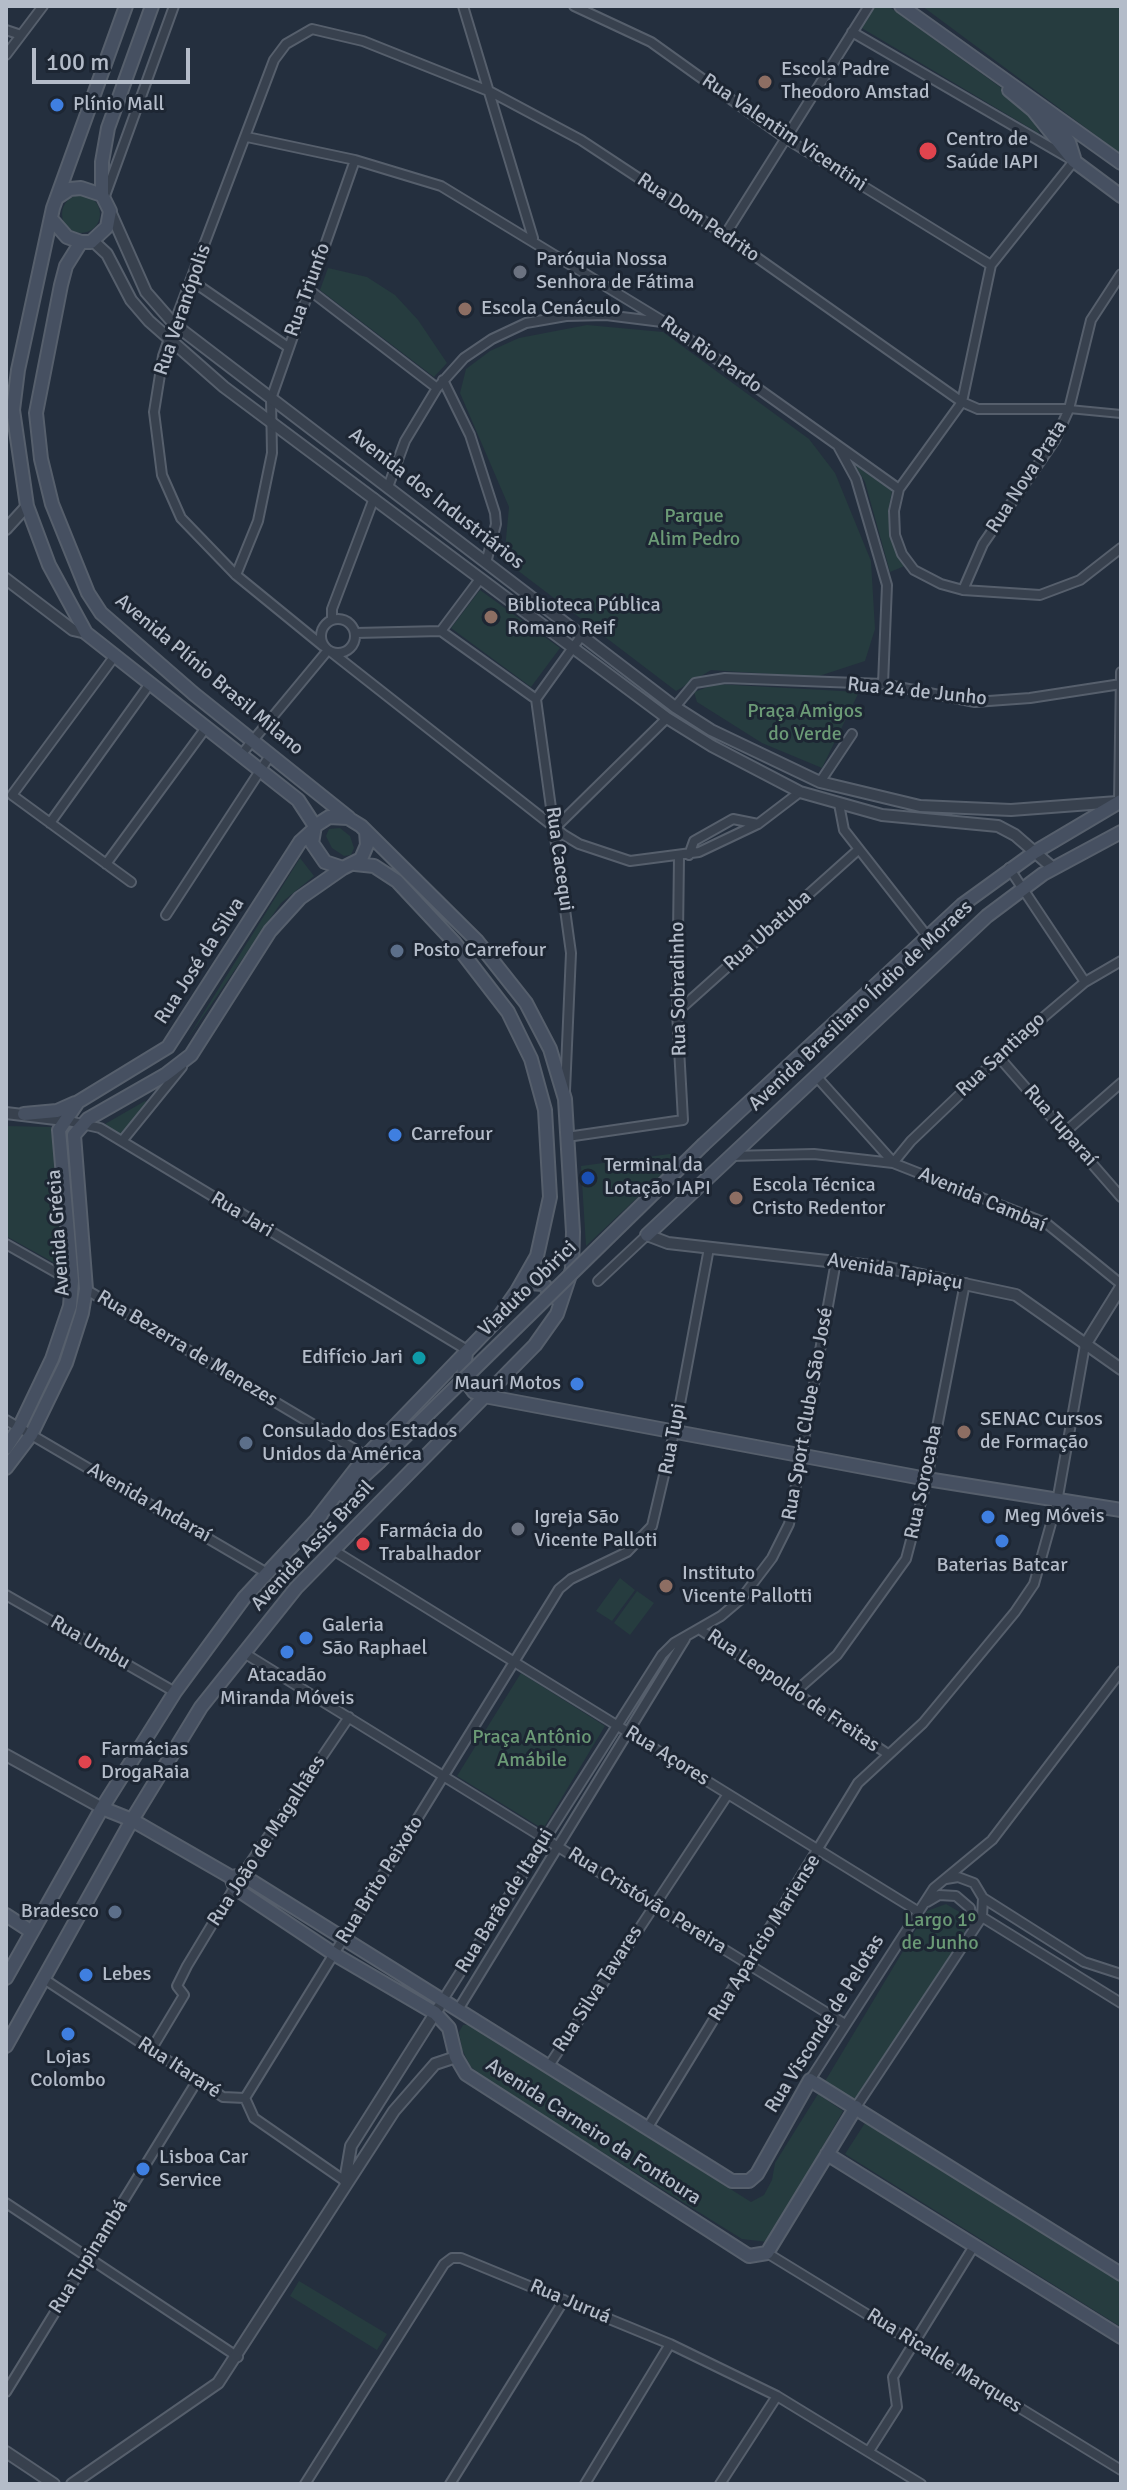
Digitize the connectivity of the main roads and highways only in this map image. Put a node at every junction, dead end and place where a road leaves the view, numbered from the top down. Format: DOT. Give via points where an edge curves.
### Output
graph roads {
  1 [pos="126,6"];
  2 [pos="152,6"];
  3 [pos="901,6"];
  4 [pos="979,59"];
  5 [pos="1039,101"];
  6 [pos="1074,161"];
  7 [pos="1121,163"];
  8 [pos="103,196"];
  9 [pos="1121,196"];
  10 [pos="58,197"];
  11 [pos="53,221"];
  12 [pos="87,241"];
  13 [pos="10,407"];
  14 [pos="101,613"];
  15 [pos="86,633"];
  16 [pos="1120,802"];
  17 [pos="352,820"];
  18 [pos="313,829"];
  19 [pos="366,831"];
  20 [pos="1121,832"];
  21 [pos="349,866"];
  22 [pos="78,1102"];
  23 [pos="24,1114"];
  24 [pos="64,1120"];
  25 [pos="83,1124"];
  26 [pos="704,1144"];
  27 [pos="647,1235"];
  28 [pos="517,1291"];
  29 [pos="557,1314"];
  30 [pos="467,1350"];
  31 [pos="484,1396"];
  32 [pos="25,1431"];
  33 [pos="6,1448"];
  34 [pos="379,1462"];
  35 [pos="6,1468"];
  36 [pos="1121,1510"];
  37 [pos="317,1519"];
  38 [pos="102,1808"];
  39 [pos="132,1820"];
  40 [pos="236,1880"];
  41 [pos="6,1915"];
  42 [pos="32,1932"];
  43 [pos="6,1978"];
  44 [pos="6,2046"];
  45 [pos="856,2107"];
  46 [pos="827,2154"];
  47 [pos="749,2181"];
  48 [pos="1121,2274"];
  49 [pos="1121,2337"];
  1 -- 10 [label="main road, Avenida Plínio Brasil Milano"];
  2 -- 8 [label="main road" via="108,128"];
  3 -- 4 [label="main road"];
  4 -- 5 [label="main road"];
  4 -- 6 [label="main road" via="1033,110"];
  5 -- 6 [label="main road" via="1073,149"];
  5 -- 7 [label="main road"];
  6 -- 9 [label="main road"];
  8 -- 10 [label="main road" via="81,188"];
  8 -- 12 [label="main road, Avenida Plínio Brasil Milano" via="110,211 107,227"];
  10 -- 11 [label="main road, Avenida Plínio Brasil Milano"];
  11 -- 12 [label="main road, Avenida dos Industriários" via="67,237"];
  11 -- 13 [label="main road, Avenida Plínio Brasil Milano"];
  12 -- 14 [label="main road, Avenida Plínio Brasil Milano" via="66,266 36,413 37,436 63,534"];
  13 -- 15 [label="main road, Avenida Plínio Brasil Milano" via="27,506 54,577"];
  14 -- 15 [label="main road"];
  14 -- 17 [label="main road, Avenida Plínio Brasil Milano"];
  15 -- 18 [label="main road, Avenida Plínio Brasil Milano" via="111,662 149,685 202,734 298,800"];
  16 -- 26 [label="main road, Avenida Brasiliano Índio de Moraes" via="1009,868 927,936"];
  17 -- 18 [label="main road" via="329,817"];
  17 -- 19 [label="main road"];
  18 -- 21 [label="main road" via="312,843 320,857 332,866"];
  18 -- 22 [label="main road, Rua José da Silva" via="168,1047"];
  19 -- 21 [label="main road" via="367,845"];
  19 -- 29 [label="main road" via="477,941 526,1003 550,1049 565,1099 573,1232 572,1269"];
  20 -- 27 [label="main road, Avenida Brasiliano Índio de Moraes" via="1022,888"];
  21 -- 25 [label="main road, Rua José da Silva" via="300,898 270,931 191,1055"];
  21 -- 28 [label="main road" via="386,872 454,942 508,1012 531,1059 545,1110 550,1197 537,1256"];
  22 -- 23 [label="main road" via="57,1111"];
  22 -- 24 [label="main road, Rua José da Silva"];
  24 -- 32 [label="main road, Avenida Grécia" via="58,1142 72,1281 68,1316"];
  25 -- 32 [label="main road, Avenida Grécia" via="72,1141 86,1289 73,1346"];
  26 -- 34 [label="main road, Viaduto Obirici, bridge"];
  28 -- 29 [label="main road" via="529,1283 549,1288 557,1299"];
  28 -- 30 [label="main road"];
  29 -- 31 [label="main road" via="535,1345"];
  30 -- 31 [label="main road" via="463,1377"];
  30 -- 37 [label="main road, Avenida Assis Brasil" via="366,1456"];
  31 -- 36 [label="main road"];
  31 -- 39 [label="main road, Avenida Assis Brasil" via="296,1588 182,1736"];
  32 -- 33 [label="main road, Avenida Grécia"];
  32 -- 35 [label="main road, Avenida Grécia"];
  34 -- 37 [label="main road, Avenida Assis Brasil"];
  37 -- 38 [label="main road, Avenida Assis Brasil" via="267,1573 175,1692"];
  38 -- 39 [label="main road, Avenida Carneiro da Fontoura"];
  38 -- 42 [label="main road, Avenida Assis Brasil"];
  39 -- 40 [label="main road, Avenida Carneiro da Fontoura"];
  39 -- 44 [label="main road, Avenida Assis Brasil"];
  40 -- 46 [label="main road, Avenida Carneiro da Fontoura" via="334,1954 435,2013 449,2028 466,2074 486,2089 749,2256 767,2253"];
  40 -- 47 [label="main road, Avenida Carneiro da Fontoura" via="444,1998 732,2181"];
  41 -- 42 [label="main road"];
  42 -- 43 [label="main road, Avenida Assis Brasil"];
  45 -- 46 [label="main road"];
  45 -- 47 [label="main road, Rua Visconde de Pelotas" via="810,2080"];
  45 -- 48 [label="main road"];
  46 -- 49 [label="main road"];
}
